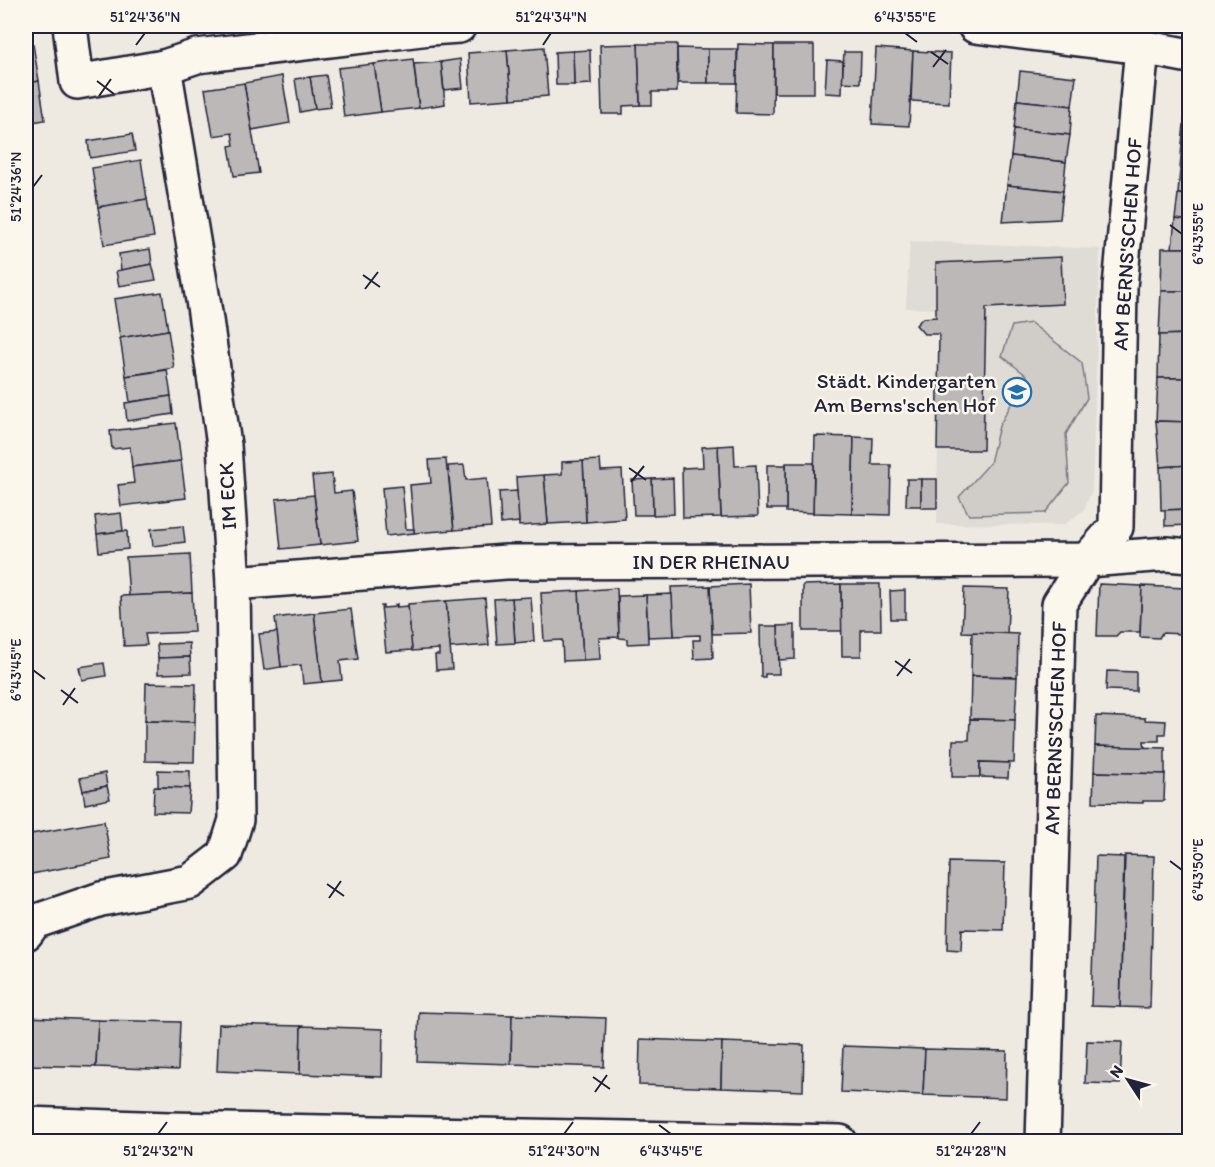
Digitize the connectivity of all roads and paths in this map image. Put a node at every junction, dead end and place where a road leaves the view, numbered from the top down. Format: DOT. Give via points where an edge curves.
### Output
graph roads {
  1 [pos="70,26"];
  2 [pos="459,26"];
  3 [pos="975,26"];
  4 [pos="1142,47"];
  5 [pos="1190,56"];
  6 [pos="164,67"];
  7 [pos="1190,556"];
  8 [pos="1087,560"];
  9 [pos="233,583"];
  10 [pos="26,933"];
  11 [pos="26,1124"];
  12 [pos="840,1142"];
  13 [pos="1043,1142"];
  1 -- 6 [label="street" via="77,82"];
  2 -- 6 [label="street" via="198,56"];
  3 -- 4 [label="street"];
  4 -- 5 [label="street"];
  4 -- 8 [label="street, AM BERNS'SCHEN HOF" via="1120,287 1116,527"];
  6 -- 9 [label="street, IM ECK" via="224,445"];
  7 -- 8 [label="street, IN DER RHEINAU"];
  8 -- 9 [label="street, IN DER RHEINAU" via="506,562"];
  8 -- 13 [label="street, AM BERNS'SCHEN HOF" via="1059,604"];
  9 -- 10 [label="street, IM ECK" via="236,820 225,855 190,882 102,899 34,922"];
  11 -- 12 [label="street"];
}
